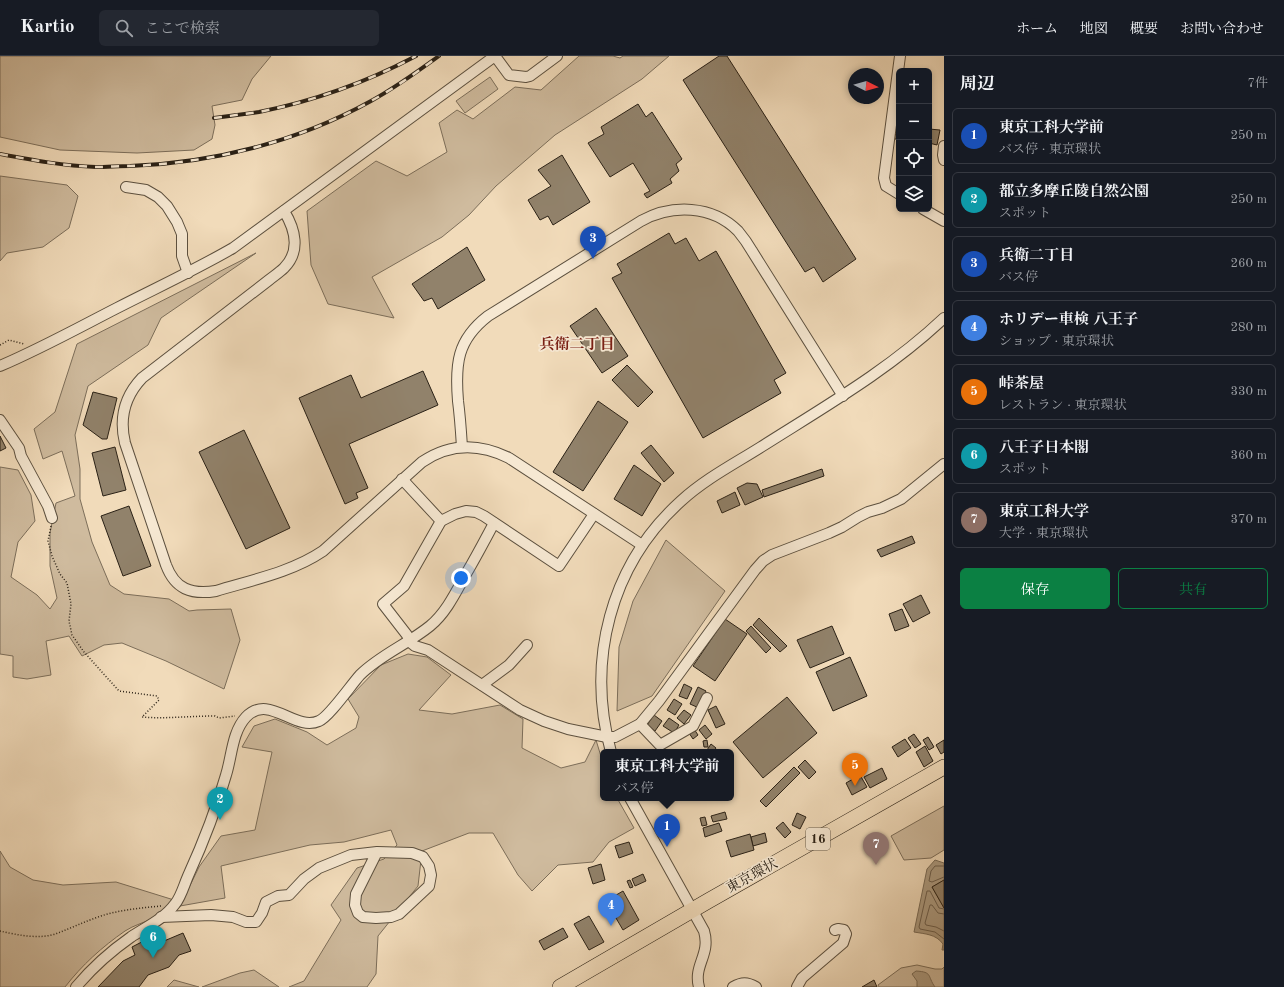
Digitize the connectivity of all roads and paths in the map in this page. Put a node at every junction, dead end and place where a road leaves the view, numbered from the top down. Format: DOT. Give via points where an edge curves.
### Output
graph roads {
  1 [pos="495,56"];
  2 [pos="557,56"];
  3 [pos="900,56"];
  4 [pos="944,146"];
  5 [pos="944,160"];
  6 [pos="126,187"];
  7 [pos="896,192"];
  8 [pos="284,211"];
  9 [pos="929,212"];
  10 [pos="944,221"];
  11 [pos="188,273"];
  12 [pos="944,318"];
  13 [pos="0,345"];
  14 [pos="40,348"];
  15 [pos="0,366"];
  16 [pos="843,396"];
  17 [pos="0,420"];
  18 [pos="462,446"];
  19 [pos="944,464"];
  20 [pos="402,479"];
  21 [pos="594,514"];
  22 [pos="52,518"];
  23 [pos="441,521"];
  24 [pos="494,523"];
  25 [pos="642,545"];
  26 [pos="410,642"];
  27 [pos="527,645"];
  28 [pos="482,685"];
  29 [pos="707,698"];
  30 [pos="244,719"];
  31 [pos="640,724"];
  32 [pos="607,737"];
  33 [pos="610,749"];
  34 [pos="944,767"];
  35 [pos="632,801"];
  36 [pos="377,852"];
  37 [pos="147,907"];
  38 [pos="692,910"];
  39 [pos="161,917"];
  40 [pos="835,930"];
  41 [pos="0,931"];
  42 [pos="76,987"];
  43 [pos="560,987"];
  44 [pos="699,987"];
  45 [pos="733,987"];
  46 [pos="756,987"];
  47 [pos="797,987"];
  1 -- 2 [label="street" via="509,75 526,77"];
  1 -- 8 [label="street"];
  3 -- 7 [label="street" via="884,178 886,186"];
  4 -- 5 [label="street"];
  6 -- 11 [label="street" via="146,190 167,206 182,234 182,256"];
  8 -- 11 [label="street" via="233,248"];
  8 -- 20 [label="street" via="295,238 293,254 288,264 142,378 132,389 126,402 122,418 125,443 168,572 181,586 199,592 216,591 292,567 323,551"];
  9 -- 10 [label="street"];
  11 -- 14 [label="street"];
  12 -- 16 [label="street" via="898,358"];
  13 -- 14 [label="path" via="9,340"];
  14 -- 15 [label="street"];
  16 -- 18 [label="street" via="738,232 713,214 671,210 641,221 488,316 472,331 462,348 457,367"];
  16 -- 25 [label="street" via="689,494 665,517"];
  17 -- 22 [label="street" via="19,448"];
  18 -- 20 [label="street" via="429,457"];
  18 -- 21 [label="street" via="493,451 509,458"];
  19 -- 31 [label="street" via="901,499 763,561"];
  20 -- 23 [label="street"];
  21 -- 24 [label="street" via="559,566"];
  21 -- 25 [label="street"];
  22 -- 30 [label="path" via="48,541 60,574 67,583 72,635 119,691 157,696 159,700 142,717 162,719 182,716 241,716"];
  23 -- 24 [label="street" via="466,511 476,512"];
  23 -- 26 [label="street" via="404,586 383,604"];
  24 -- 26 [label="street" via="452,601 431,625"];
  25 -- 32 [label="street" via="622,583 606,630 601,661 601,697"];
  26 -- 28 [label="street" via="428,650"];
  26 -- 30 [label="street" via="361,674 319,721 299,721 266,709 251,712"];
  27 -- 28 [label="street" via="509,665"];
  28 -- 32 [label="street" via="520,710 544,721"];
  29 -- 31 [label="street" via="693,726 660,745"];
  30 -- 39 [label="street" via="235,738 222,791 202,844 176,904"];
  31 -- 32 [label="street" via="615,737"];
  32 -- 33 [label="street"];
  34 -- 38 [label="highway, 東京環状 / 16"];
  35 -- 38 [label="street"];
  36 -- 36 [label="street" via="412,853 423,857 431,875 429,886 399,914 391,917 363,917 355,905 356,894"];
  36 -- 39 [label="street" via="350,855 319,868 289,895 278,896 266,902 256,922 211,915"];
  37 -- 41 [label="path" via="98,917 57,934 43,936"];
  38 -- 43 [label="highway, 東京環状 / 16"];
  38 -- 44 [label="street" via="703,929 707,943 698,972"];
  39 -- 42 [label="street" via="99,962"];
  40 -- 47 [label="street" via="849,931 843,943 802,978"];
  45 -- 46 [label="street" via="746,983"];
}
